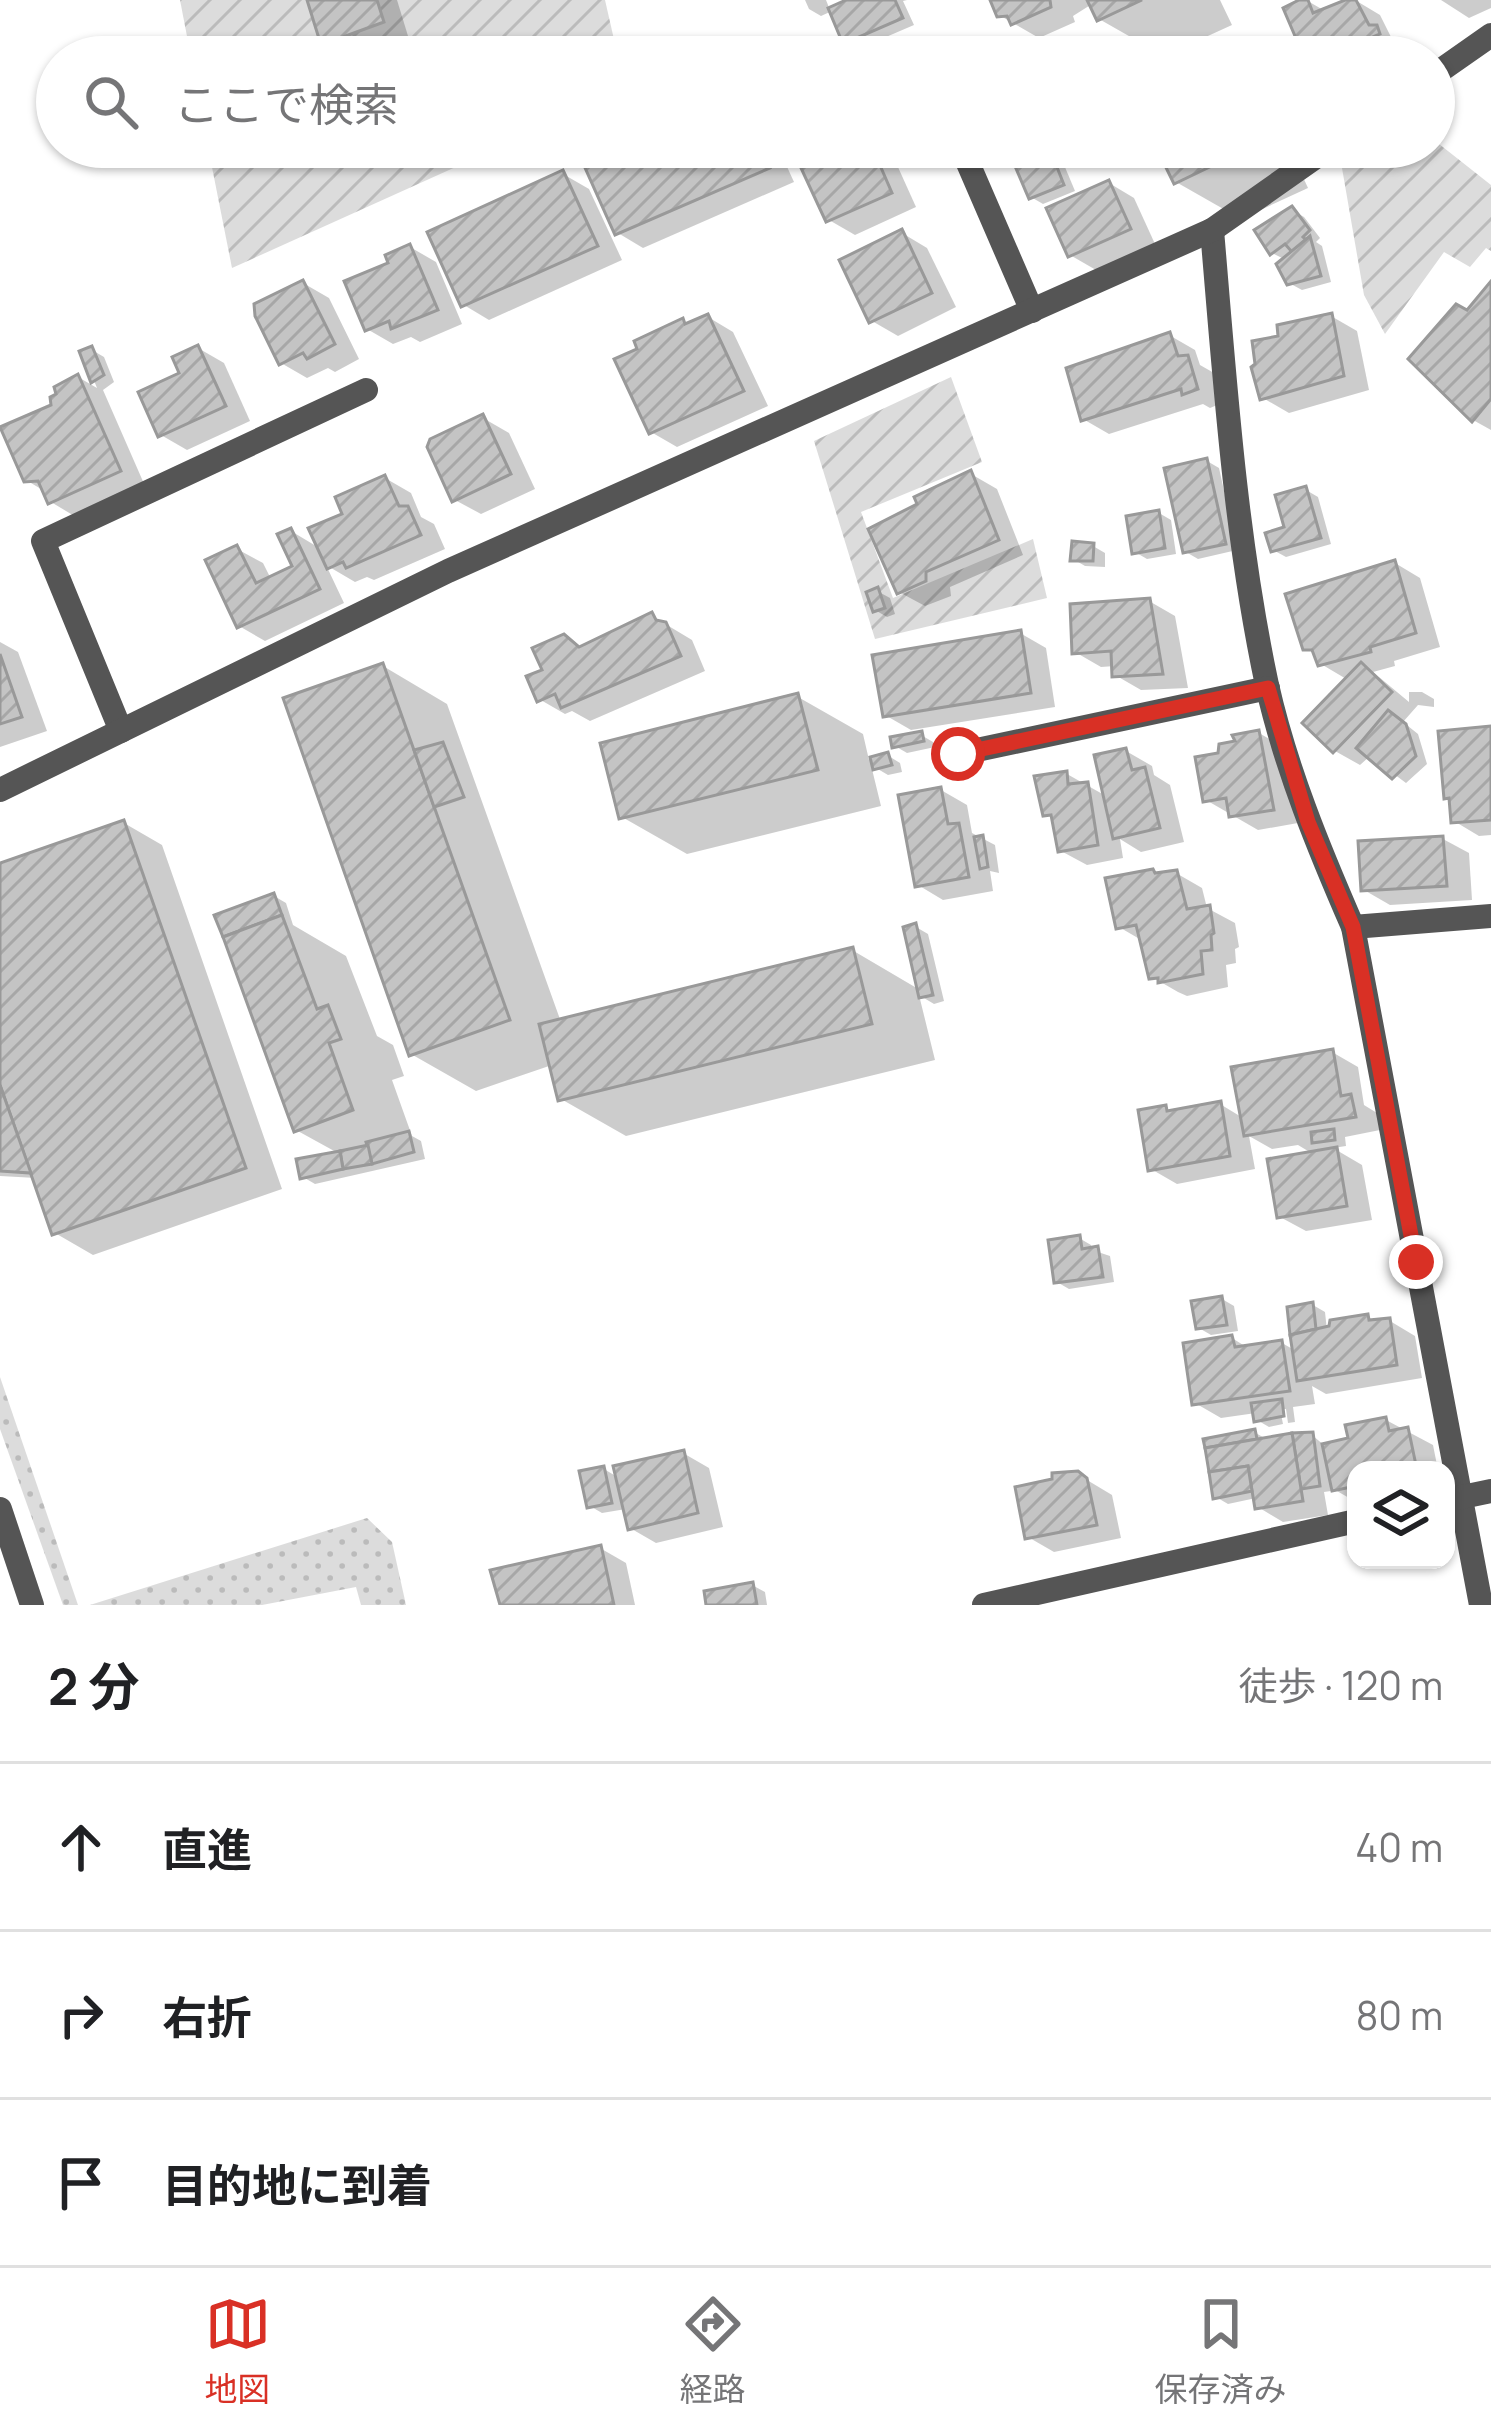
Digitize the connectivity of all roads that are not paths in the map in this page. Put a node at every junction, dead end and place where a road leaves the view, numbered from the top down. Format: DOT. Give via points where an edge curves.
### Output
graph roads {
  1 [pos="1491,34"];
  2 [pos="1455,59"];
  3 [pos="971,168"];
  4 [pos="1300,168"];
  5 [pos="1211,230"];
  6 [pos="1032,311"];
  7 [pos="367,390"];
  8 [pos="1268,688"];
  9 [pos="121,731"];
  10 [pos="958,754"];
  11 [pos="0,790"];
  12 [pos="1491,916"];
  13 [pos="1353,927"];
  14 [pos="1447,1461"];
  15 [pos="1491,1490"];
  16 [pos="1455,1499"];
  17 [pos="1455,1503"];
  18 [pos="0,1509"];
  19 [pos="1347,1523"];
  20 [pos="32,1605"];
  21 [pos="984,1605"];
  22 [pos="1480,1605"];
  1 -- 2 [label="street"];
  3 -- 6 [label="street"];
  4 -- 5 [label="street"];
  5 -- 6 [label="street"];
  5 -- 8 [label="street" via="1235,494"];
  6 -- 9 [label="street" via="448,572"];
  7 -- 9 [label="street" via="43,541"];
  8 -- 10 [label="street"];
  8 -- 13 [label="street" via="1308,822"];
  9 -- 11 [label="street"];
  12 -- 13 [label="street"];
  13 -- 14 [label="street"];
  15 -- 16 [label="street"];
  17 -- 22 [label="street"];
  18 -- 20 [label="street"];
  19 -- 21 [label="street"];
}
